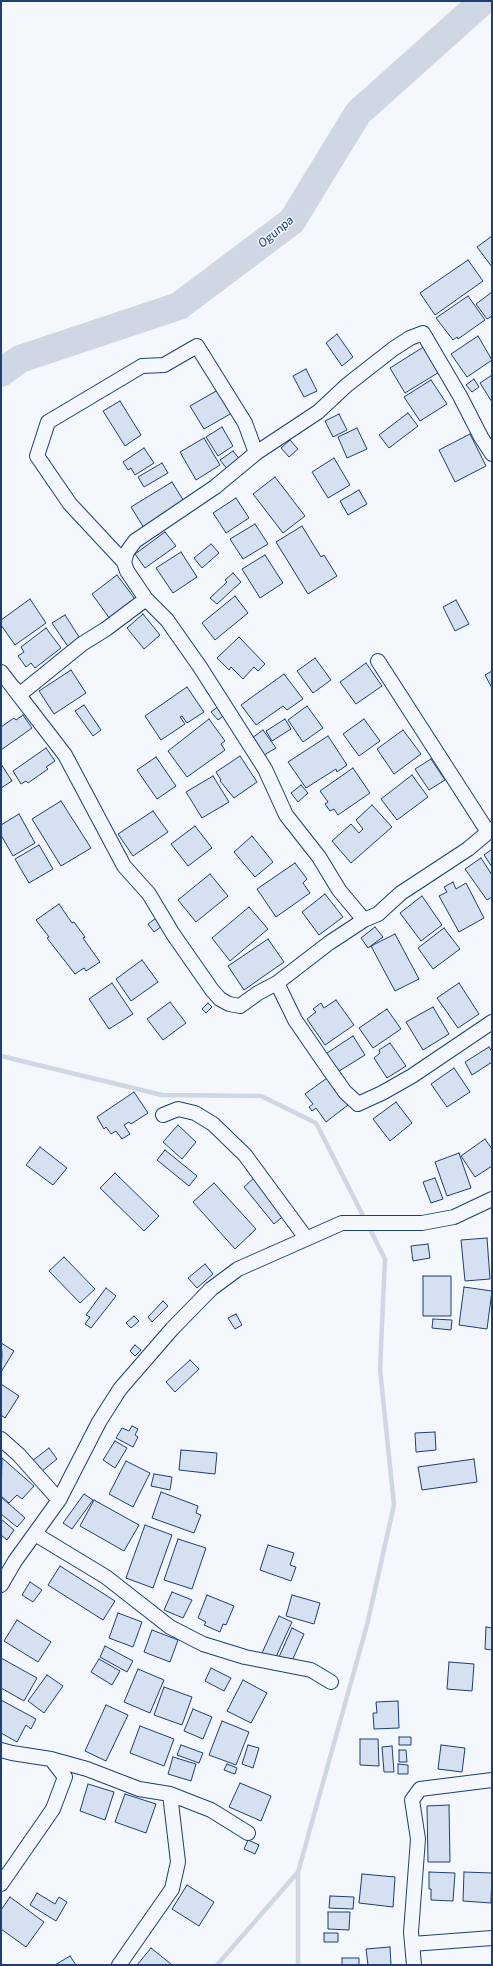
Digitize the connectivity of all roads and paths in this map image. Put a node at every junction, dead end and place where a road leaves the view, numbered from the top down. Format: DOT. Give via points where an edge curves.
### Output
graph roads {
  1 [pos="256,453"];
  2 [pos="492,454"];
  3 [pos="124,562"];
  4 [pos="146,600"];
  5 [pos="378,661"];
  6 [pos="1,672"];
  7 [pos="490,831"];
  8 [pos="364,920"];
  9 [pos="277,983"];
  10 [pos="492,1022"];
  11 [pos="163,1115"];
  12 [pos="492,1199"];
  13 [pos="306,1238"];
  14 [pos="1,1439"];
  15 [pos="59,1500"];
  16 [pos="35,1534"];
  17 [pos="1,1585"];
  18 [pos="331,1682"];
  19 [pos="1,1750"];
  20 [pos="51,1759"];
  21 [pos="492,1780"];
  22 [pos="170,1794"];
  23 [pos="248,1833"];
  24 [pos="1,1884"];
  25 [pos="492,1938"];
  26 [pos="412,1944"];
  27 [pos="119,1965"];
  28 [pos="414,1965"];
  1 -- 2 [label="street" via="318,412 347,385 393,349 423,333"];
  1 -- 3 [label="street" via="215,487 135,541"];
  1 -- 3 [label="street" via="245,423 197,346 164,365 142,366 48,422 37,456 70,504"];
  3 -- 4 [label="street"];
  4 -- 6 [label="street" via="82,644 19,695"];
  4 -- 8 [label="street" via="167,620 200,667 265,769 286,815 319,857 339,890"];
  5 -- 7 [label="street"];
  6 -- 9 [label="street" via="65,755 124,866 149,894 173,934 220,999 240,1006"];
  7 -- 8 [label="street" via="468,849 401,893 378,914"];
  8 -- 9 [label="street"];
  9 -- 10 [label="street" via="295,1020 345,1092 358,1104 412,1076"];
  11 -- 13 [label="street" via="178,1109 195,1113 214,1124 245,1155"];
  12 -- 13 [label="street" via="454,1217 422,1223 342,1223"];
  13 -- 15 [label="street" via="238,1269 211,1289 172,1329 120,1389"];
  14 -- 15 [label="street" via="19,1455"];
  15 -- 16 [label="street"];
  16 -- 17 [label="street"];
  16 -- 18 [label="street" via="106,1577 170,1627 203,1644 245,1657 311,1670"];
  19 -- 20 [label="street"];
  20 -- 22 [label="street" via="87,1769 139,1789"];
  20 -- 24 [label="street" via="65,1777 53,1809"];
  21 -- 26 [label="street" via="420,1789 412,1800 418,1839 410,1932"];
  22 -- 23 [label="street" via="211,1810"];
  22 -- 27 [label="street" via="178,1862 172,1888"];
  25 -- 26 [label="street"];
  26 -- 28 [label="street"];
}
